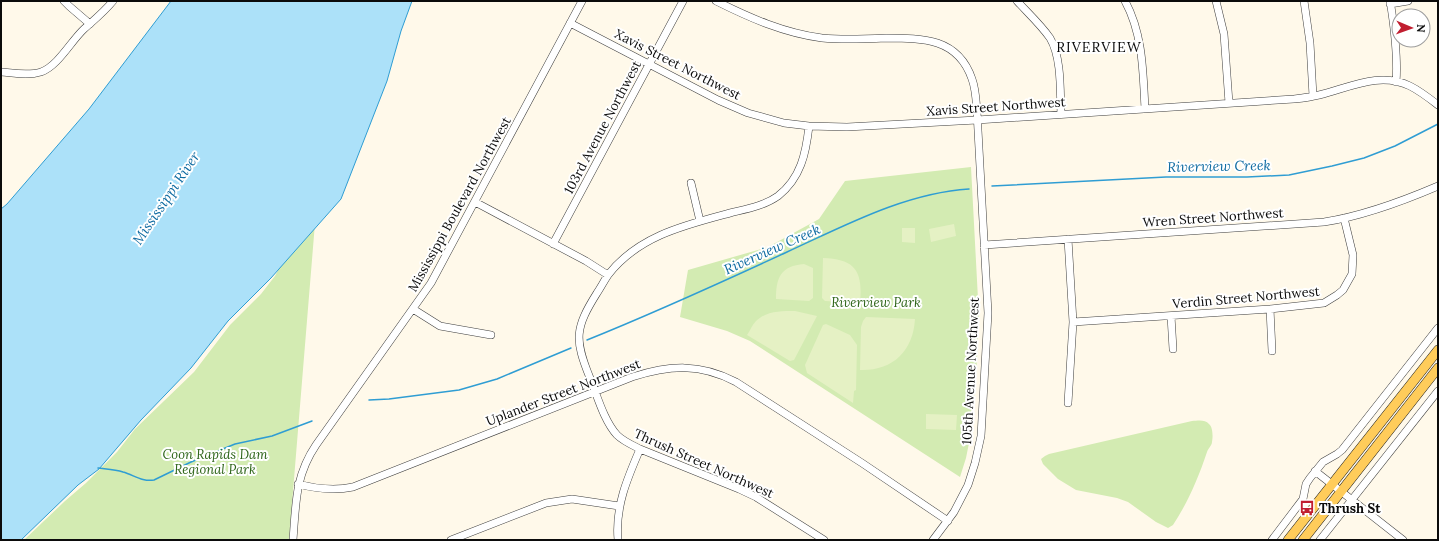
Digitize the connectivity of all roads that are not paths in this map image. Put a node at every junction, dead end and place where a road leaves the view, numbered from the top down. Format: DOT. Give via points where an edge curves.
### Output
graph roads {
  1 [pos="64,1"];
  2 [pos="113,1"];
  3 [pos="582,1"];
  4 [pos="683,1"];
  5 [pos="716,1"];
  6 [pos="1017,1"];
  7 [pos="1125,1"];
  8 [pos="1216,1"];
  9 [pos="1304,1"];
  10 [pos="1408,1"];
  11 [pos="1390,2"];
  12 [pos="570,23"];
  13 [pos="90,24"];
  14 [pos="649,64"];
  15 [pos="1,72"];
  16 [pos="1396,82"];
  17 [pos="1313,96"];
  18 [pos="1229,103"];
  19 [pos="1438,105"];
  20 [pos="1145,109"];
  21 [pos="1061,114"];
  22 [pos="977,120"];
  23 [pos="809,126"];
  24 [pos="691,183"];
  25 [pos="1438,186"];
  26 [pos="475,202"];
  27 [pos="1344,218"];
  28 [pos="700,221"];
  29 [pos="1068,239"];
  30 [pos="553,244"];
  31 [pos="984,244"];
  32 [pos="608,275"];
  33 [pos="413,308"];
  34 [pos="1270,309"];
  35 [pos="1171,316"];
  36 [pos="1073,322"];
  37 [pos="1438,328"];
  38 [pos="491,335"];
  39 [pos="1172,349"];
  40 [pos="1438,350"];
  41 [pos="1272,351"];
  42 [pos="1438,368"];
  43 [pos="595,391"];
  44 [pos="1438,391"];
  45 [pos="1069,399"];
  46 [pos="640,449"];
  47 [pos="1315,471"];
  48 [pos="298,484"];
  49 [pos="1332,485"];
  50 [pos="1341,492"];
  51 [pos="1352,500"];
  52 [pos="619,506"];
  53 [pos="948,521"];
  54 [pos="293,540"];
  55 [pos="451,540"];
  56 [pos="618,540"];
  57 [pos="824,540"];
  58 [pos="933,540"];
  59 [pos="1272,540"];
  60 [pos="1288,540"];
  61 [pos="1303,540"];
  62 [pos="1320,540"];
  63 [pos="1403,540"];
  1 -- 13 [label="street"];
  2 -- 13 [label="street"];
  3 -- 12 [label="street, Mississippi Boulevard Northwest"];
  4 -- 14 [label="street, 103rd Avenue Northwest"];
  5 -- 22 [label="street, 105th Avenue Northwest" via="769,25 810,36 847,39 913,38 939,43 960,58 969,72 975,90"];
  6 -- 21 [label="street" via="1053,44 1058,62"];
  7 -- 20 [label="street" via="1140,40"];
  8 -- 18 [label="street" via="1224,34"];
  9 -- 17 [label="street" via="1310,43"];
  10 -- 11 [label="street"];
  11 -- 16 [label="street" via="1394,28"];
  12 -- 14 [label="street, Xavis Street Northwest"];
  12 -- 26 [label="street, Mississippi Boulevard Northwest"];
  13 -- 15 [label="street" via="54,63 42,72"];
  14 -- 23 [label="street, Xavis Street Northwest" via="743,111 768,119"];
  14 -- 30 [label="street, 103rd Avenue Northwest"];
  16 -- 17 [label="street, Xavis Street Northwest" via="1367,81"];
  16 -- 19 [label="street, Xavis Street Northwest" via="1418,90"];
  17 -- 18 [label="street, Xavis Street Northwest"];
  18 -- 20 [label="street, Xavis Street Northwest"];
  20 -- 21 [label="street, Xavis Street Northwest"];
  21 -- 22 [label="street, Xavis Street Northwest"];
  22 -- 23 [label="street, Xavis Street Northwest" via="848,127"];
  22 -- 31 [label="street, 105th Avenue Northwest"];
  23 -- 28 [label="street, Thrush Street Northwest" via="802,164 792,182 778,196 759,206"];
  24 -- 28 [label="street"];
  25 -- 27 [label="street, Wren Street Northwest" via="1399,202"];
  26 -- 30 [label="street"];
  26 -- 33 [label="street, Mississippi Boulevard Northwest" via="435,277"];
  27 -- 29 [label="street, Wren Street Northwest" via="1324,222"];
  27 -- 34 [label="street, Verdin Street Northwest" via="1354,261 1352,274 1343,290 1320,304"];
  28 -- 32 [label="street, Thrush Street Northwest" via="652,238 627,256"];
  29 -- 31 [label="street, Wren Street Northwest"];
  29 -- 36 [label="street"];
  30 -- 32 [label="street"];
  31 -- 53 [label="street, 105th Avenue Northwest" via="987,331 980,441 970,479"];
  32 -- 43 [label="street, Thrush Street Northwest" via="584,316 579,332 580,350"];
  33 -- 38 [label="street" via="440,326"];
  33 -- 48 [label="street, Mississippi Boulevard Northwest" via="312,452"];
  34 -- 35 [label="street, Verdin Street Northwest"];
  34 -- 41 [label="street"];
  35 -- 36 [label="street, Verdin Street Northwest"];
  35 -- 39 [label="street"];
  36 -- 45 [label="street"];
  37 -- 47 [label="street" via="1342,450 1324,461"];
  40 -- 49 [label="main road"];
  42 -- 50 [label="main road"];
  43 -- 46 [label="street, Thrush Street Northwest" via="614,431"];
  43 -- 48 [label="street, Uplander Street Northwest" via="353,487 328,490"];
  43 -- 53 [label="street, Uplander Street Northwest" via="632,377 665,369 689,367 721,375 736,382"];
  44 -- 51 [label="street"];
  46 -- 52 [label="street" via="624,486"];
  46 -- 57 [label="street, Thrush Street Northwest" via="756,497"];
  47 -- 49 [label="street"];
  47 -- 59 [label="street" via="1308,481 1303,499"];
  48 -- 54 [label="street, Mississippi Boulevard Northwest"];
  49 -- 50 [label="street"];
  49 -- 60 [label="main road"];
  50 -- 51 [label="street"];
  50 -- 61 [label="main road"];
  51 -- 62 [label="street"];
  51 -- 63 [label="street"];
  52 -- 55 [label="street" via="572,500 546,503"];
  52 -- 56 [label="street"];
  53 -- 58 [label="street, 105th Avenue Northwest"];
}
